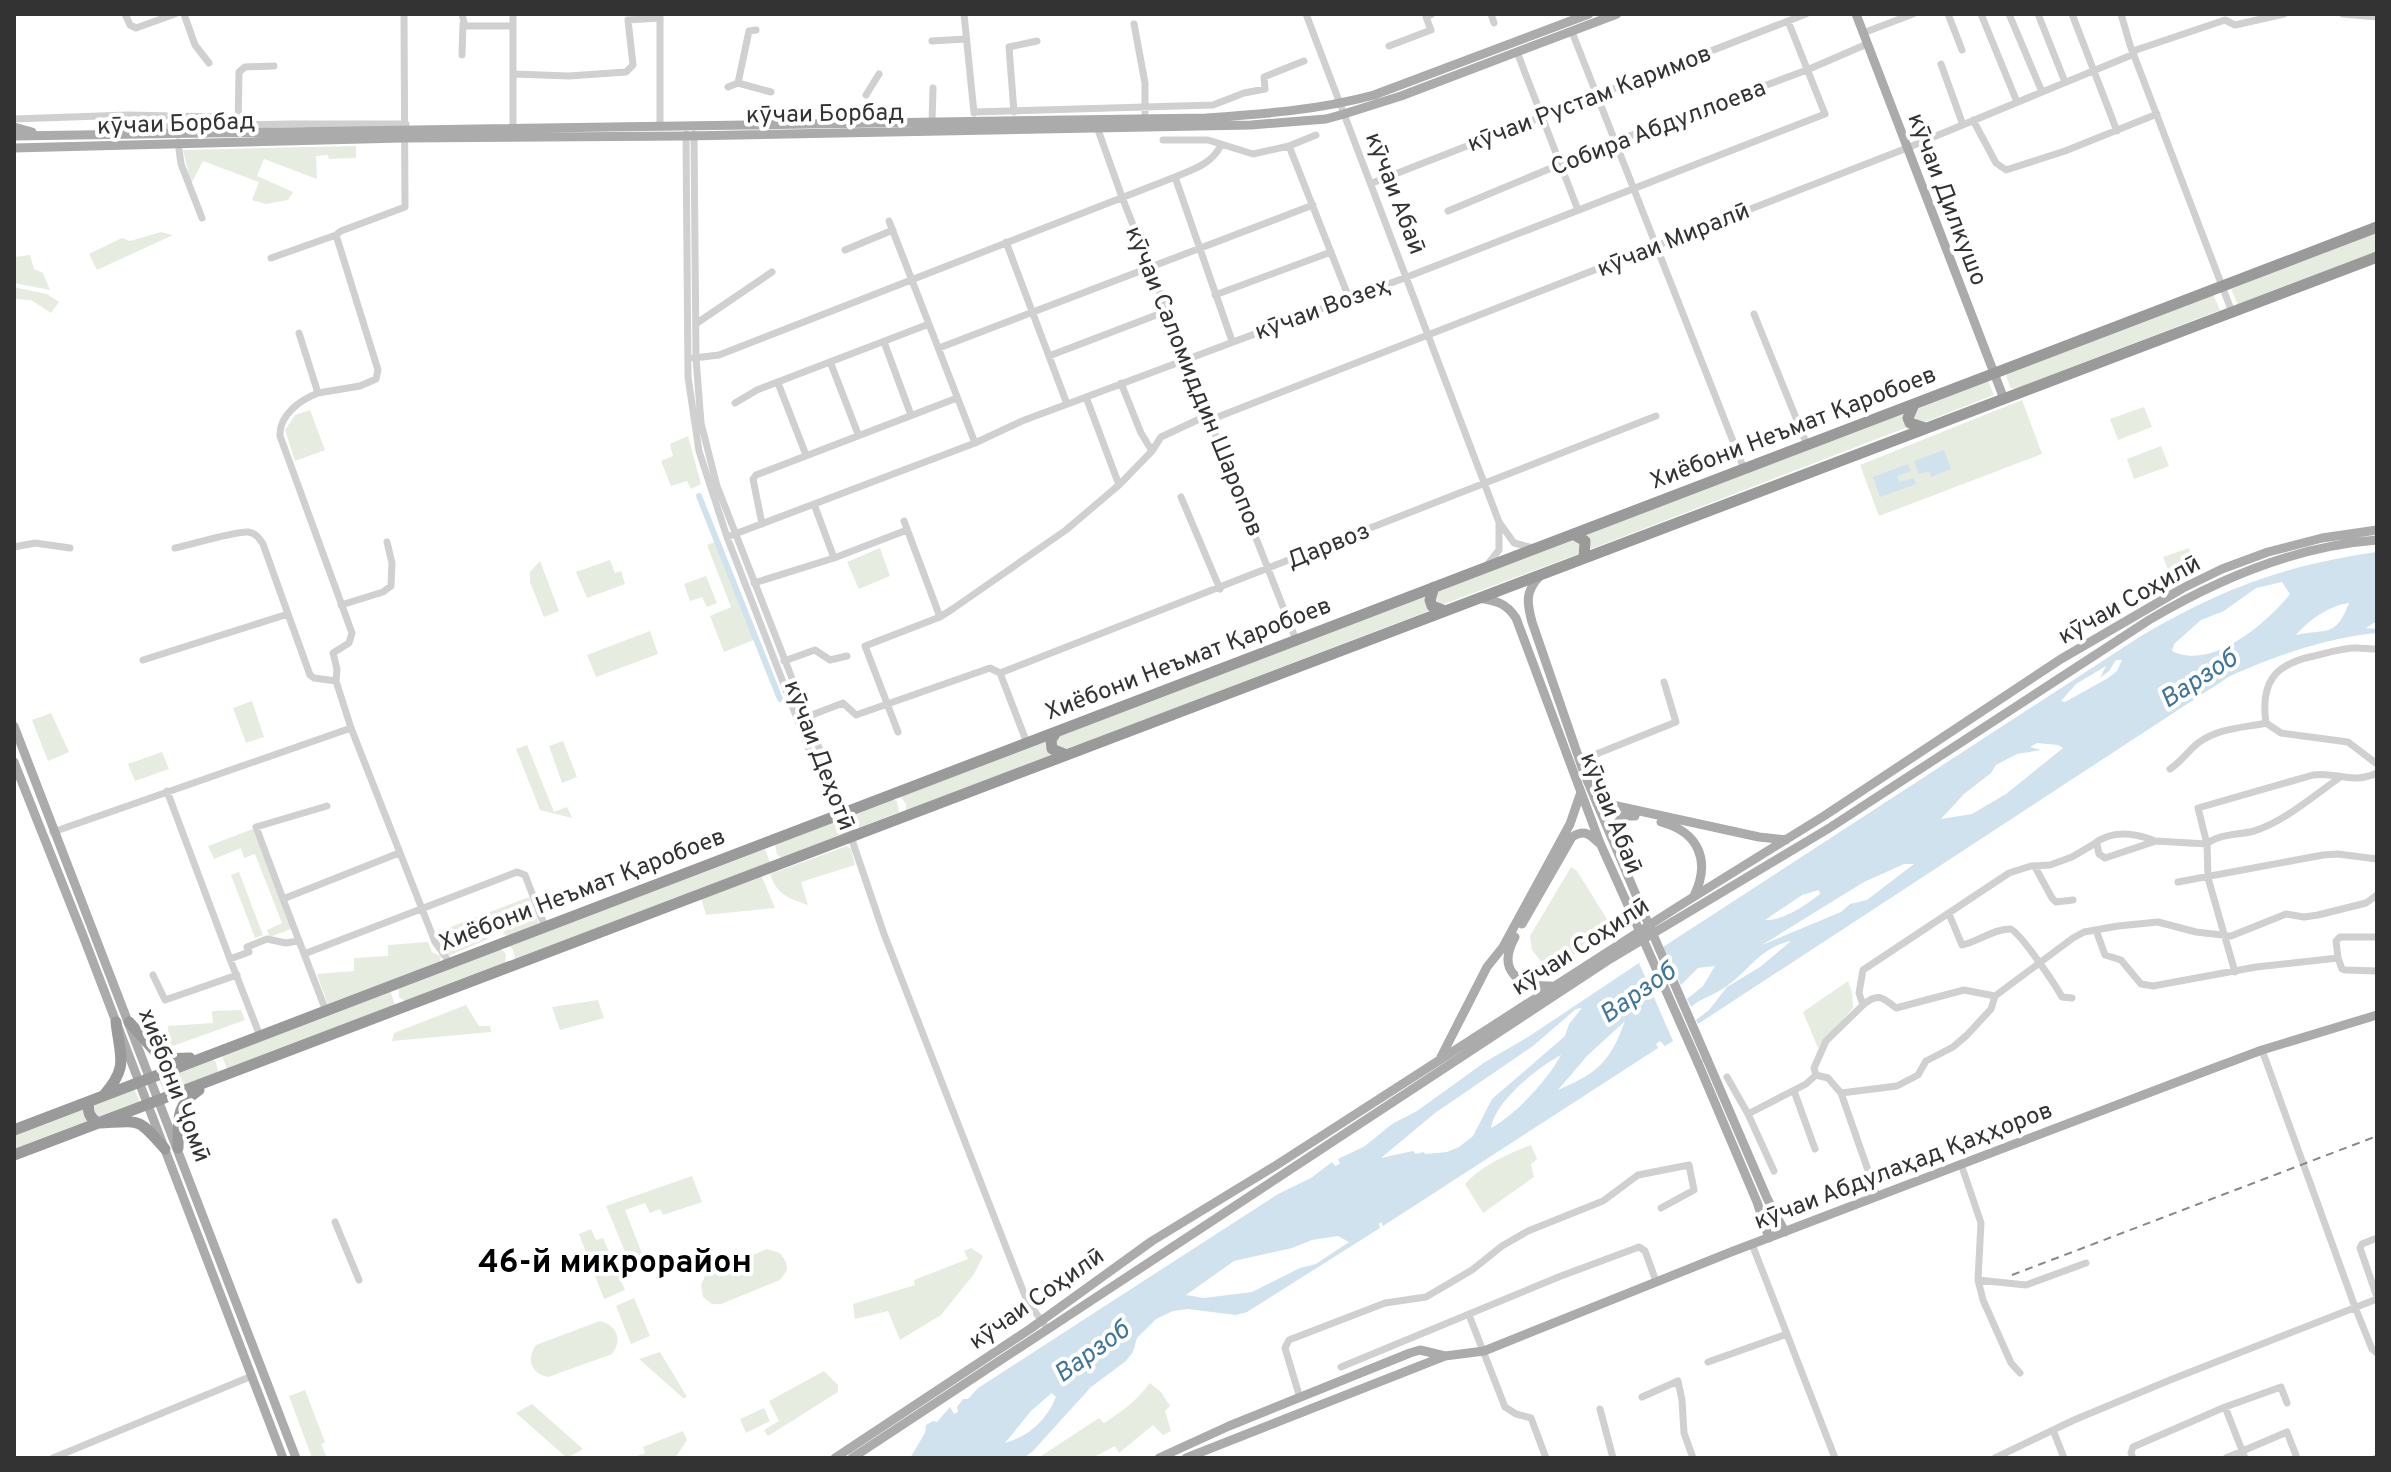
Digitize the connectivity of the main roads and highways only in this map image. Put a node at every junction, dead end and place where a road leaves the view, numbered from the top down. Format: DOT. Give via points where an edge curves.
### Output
graph roads {
  1 [pos="1589,14"];
  2 [pos="1617,14"];
  3 [pos="1856,14"];
  4 [pos="1342,109"];
  5 [pos="1097,125"];
  6 [pos="14,127"];
  7 [pos="405,131"];
  8 [pos="690,132"];
  9 [pos="513,134"];
  10 [pos="14,136"];
  11 [pos="43,136"];
  12 [pos="14,148"];
  13 [pos="28,148"];
  14 [pos="14,156"];
  15 [pos="2377,227"];
  16 [pos="2377,257"];
  17 [pos="1994,373"];
  18 [pos="2004,399"];
  19 [pos="1914,404"];
  20 [pos="1925,428"];
  21 [pos="2377,530"];
  22 [pos="1573,534"];
  23 [pos="2377,540"];
  24 [pos="1584,558"];
  25 [pos="1541,574"];
  26 [pos="1434,587"];
  27 [pos="1479,598"];
  28 [pos="1445,611"];
  29 [pos="1961,724"];
  30 [pos="14,726"];
  31 [pos="1056,732"];
  32 [pos="1969,736"];
  33 [pos="1936,741"];
  34 [pos="1943,753"];
  35 [pos="1067,755"];
  36 [pos="14,762"];
  37 [pos="1586,792"];
  38 [pos="887,796"];
  39 [pos="900,817"];
  40 [pos="772,840"];
  41 [pos="1786,840"];
  42 [pos="1611,841"];
  43 [pos="1600,843"];
  44 [pos="784,862"];
  45 [pos="1693,897"];
  46 [pos="1640,919"];
  47 [pos="496,945"];
  48 [pos="501,970"];
  49 [pos="404,981"];
  50 [pos="1555,986"];
  51 [pos="412,1004"];
  52 [pos="2377,1015"];
  53 [pos="116,1022"];
  54 [pos="129,1022"];
  55 [pos="208,1056"];
  56 [pos="1439,1060"];
  57 [pos="1703,1061"];
  58 [pos="151,1077"];
  59 [pos="216,1078"];
  60 [pos="139,1083"];
  61 [pos="103,1096"];
  62 [pos="89,1102"];
  63 [pos="154,1102"];
  64 [pos="99,1123"];
  65 [pos="14,1130"];
  66 [pos="178,1148"];
  67 [pos="165,1149"];
  68 [pos="14,1155"];
  69 [pos="1785,1232"];
  70 [pos="1769,1238"];
  71 [pos="214,1244"];
  72 [pos="203,1248"];
  73 [pos="1133,1253"];
  74 [pos="1142,1265"];
  75 [pos="224,1269"];
  76 [pos="213,1273"];
  77 [pos="1044,1324"];
  78 [pos="1445,1356"];
  79 [pos="283,1458"];
  80 [pos="296,1458"];
  81 [pos="835,1458"];
  82 [pos="852,1458"];
  83 [pos="1159,1458"];
  84 [pos="1186,1458"];
  1 -- 4 [label="main road, кӯчаи Борбад"];
  2 -- 4 [label="main road, кӯчаи Борбад"];
  3 -- 17 [label="main road, кӯчаи Дилкушо"];
  4 -- 5 [label="main road, кӯчаи Борбад" via="1206,118 1144,114"];
  4 -- 5 [label="main road, кӯчаи Борбад" via="1326,119 1218,128"];
  5 -- 8 [label="main road, кӯчаи Борбад"];
  5 -- 8 [label="main road, кӯчаи Борбад" via="932,123"];
  6 -- 11 [label="main road"];
  7 -- 9 [label="main road, кӯчаи Борбад"];
  7 -- 11 [label="main road, кӯчаи Борбад"];
  7 -- 13 [label="main road, кӯчаи Борбад"];
  8 -- 9 [label="main road, кӯчаи Борбад"];
  8 -- 9 [label="main road, кӯчаи Борбад" via="660,127"];
  10 -- 11 [label="main road, кӯчаи Борбад"];
  12 -- 13 [label="main road, кӯчаи Борбад"];
  13 -- 14 [label="main road"];
  15 -- 17 [label="highway, Хиёбони Неъмат Қаробоев"];
  16 -- 18 [label="highway, Хиёбони Неъмат Қаробоев"];
  17 -- 18 [label="main road, кӯчаи Дилкушо"];
  17 -- 19 [label="highway, Хиёбони Неъмат Қаробоев"];
  18 -- 20 [label="highway, Хиёбони Неъмат Қаробоев"];
  19 -- 20 [label="highway" via="1910,423"];
  19 -- 22 [label="highway, Хиёбони Неъмат Қаробоев"];
  20 -- 24 [label="highway, Хиёбони Неъмат Қаробоев"];
  21 -- 29 [label="main road, кӯчаи Соҳилӣ" via="2322,538 2222,569 2061,659"];
  22 -- 24 [label="highway" via="1587,545"];
  22 -- 26 [label="highway, Хиёбони Неъмат Қаробоев"];
  23 -- 32 [label="main road, кӯчаи Соҳилӣ" via="2269,563 2199,591"];
  24 -- 25 [label="highway, Хиёбони Неъмат Қаробоев"];
  25 -- 27 [label="highway, Хиёбони Неъмат Қаробоев"];
  25 -- 37 [label="main road, кӯчаи Абаӣ" via="1528,591 1527,603"];
  26 -- 28 [label="highway" via="1432,606"];
  26 -- 31 [label="highway, Хиёбони Неъмат Қаробоев"];
  27 -- 28 [label="highway, Хиёбони Неъмат Қаробоев"];
  27 -- 37 [label="main road, кӯчаи Абаӣ" via="1500,601 1516,618"];
  28 -- 35 [label="highway, Хиёбони Неъмат Қаробоев"];
  29 -- 32 [label="main road" via="1959,730"];
  29 -- 33 [label="main road, кӯчаи Соҳилӣ"];
  30 -- 54 [label="main road, хиёбони Ҷомӣ"];
  31 -- 35 [label="highway" via="1052,749"];
  31 -- 38 [label="highway, Хиёбони Неъмат Қаробоев"];
  32 -- 34 [label="main road, кӯчаи Соҳилӣ"];
  33 -- 34 [label="main road"];
  33 -- 41 [label="main road, кӯчаи Соҳилӣ"];
  34 -- 74 [label="main road, кӯчаи Соҳилӣ" via="1607,961"];
  35 -- 39 [label="highway, Хиёбони Неъмат Қаробоев"];
  36 -- 53 [label="main road, хиёбони Ҷомӣ"];
  37 -- 41 [label="main road" via="1617,806"];
  37 -- 42 [label="main road, кӯчаи Абаӣ"];
  37 -- 43 [label="main road, кӯчаи Абаӣ"];
  37 -- 56 [label="main road"];
  38 -- 39 [label="highway" via="901,802"];
  38 -- 40 [label="highway, Хиёбони Неъмат Қаробоев"];
  39 -- 44 [label="highway, Хиёбони Неъмат Қаробоев"];
  40 -- 44 [label="highway" via="769,855"];
  40 -- 47 [label="highway, Хиёбони Неъмат Қаробоев"];
  41 -- 45 [label="main road, кӯчаи Соҳилӣ"];
  42 -- 45 [label="main road" via="1626,814 1677,826 1692,840 1703,867"];
  42 -- 46 [label="main road, кӯчаи Абаӣ"];
  43 -- 46 [label="main road, кӯчаи Абаӣ"];
  43 -- 50 [label="main road" via="1587,833 1572,837 1511,944 1508,959 1520,981 1533,987"];
  44 -- 48 [label="highway, Хиёбони Неъмат Қаробоев"];
  45 -- 50 [label="main road, кӯчаи Соҳилӣ"];
  46 -- 57 [label="main road, кӯчаи Абаӣ, bridge"];
  47 -- 48 [label="highway" via="510,956"];
  47 -- 49 [label="highway, Хиёбони Неъмат Қаробоев"];
  48 -- 51 [label="highway, Хиёбони Неъмат Қаробоев"];
  49 -- 51 [label="highway" via="397,997"];
  49 -- 55 [label="highway, Хиёбони Неъмат Қаробоев"];
  50 -- 56 [label="main road, кӯчаи Соҳилӣ"];
  51 -- 59 [label="highway, Хиёбони Неъмат Қаробоев"];
  52 -- 69 [label="main road, кӯчаи Абдулаҳад Қаҳҳоров" via="2262,1050"];
  53 -- 60 [label="main road, хиёбони Ҷомӣ"];
  53 -- 61 [label="highway" via="120,1074"];
  54 -- 55 [label="highway" via="162,1059"];
  54 -- 58 [label="main road, хиёбони Ҷомӣ"];
  55 -- 58 [label="highway, Хиёбони Неъмат Қаробоев"];
  55 -- 59 [label="highway" via="220,1059 223,1066"];
  56 -- 73 [label="main road, кӯчаи Соҳилӣ"];
  57 -- 69 [label="main road, кӯчаи Абаӣ"];
  57 -- 70 [label="main road, кӯчаи Абаӣ"];
  58 -- 60 [label="highway, Хиёбони Неъмат Қаробоев"];
  58 -- 63 [label="main road, хиёбони Ҷомӣ"];
  59 -- 63 [label="highway, Хиёбони Неъмат Қаробоев"];
  59 -- 66 [label="highway" via="182,1104"];
  60 -- 61 [label="highway, Хиёбони Неъмат Қаробоев"];
  60 -- 63 [label="main road, хиёбони Ҷомӣ"];
  61 -- 62 [label="highway, Хиёбони Неъмат Қаробоев"];
  62 -- 64 [label="highway" via="91,1117"];
  62 -- 65 [label="highway, Хиёбони Неъмат Қаробоев"];
  63 -- 64 [label="highway, Хиёбони Неъмат Қаробоев"];
  63 -- 66 [label="main road, хиёбони Ҷомӣ"];
  63 -- 67 [label="main road, хиёбони Ҷомӣ"];
  64 -- 67 [label="highway" via="143,1124"];
  64 -- 68 [label="highway, Хиёбони Неъмат Қаробоев"];
  66 -- 71 [label="main road, хиёбони Ҷомӣ"];
  67 -- 72 [label="main road, хиёбони Ҷомӣ"];
  69 -- 70 [label="main road, кӯчаи Абдулаҳад Қаҳҳоров"];
  70 -- 78 [label="main road, кӯчаи Абдулаҳад Қаҳҳоров" via="1484,1351"];
  71 -- 72 [label="main road"];
  71 -- 75 [label="main road, хиёбони Ҷомӣ"];
  72 -- 76 [label="main road, хиёбони Ҷомӣ"];
  73 -- 74 [label="main road"];
  73 -- 77 [label="main road, кӯчаи Соҳилӣ"];
  74 -- 77 [label="main road, кӯчаи Соҳилӣ"];
  75 -- 76 [label="main road"];
  75 -- 80 [label="main road, хиёбони Ҷомӣ"];
  76 -- 79 [label="main road, хиёбони Ҷомӣ"];
  77 -- 81 [label="main road, кӯчаи Соҳилӣ"];
  77 -- 82 [label="main road"];
  78 -- 83 [label="main road, кӯчаи Абдулаҳад Қаҳҳоров" via="1420,1350"];
  78 -- 84 [label="main road, кӯчаи Абдулаҳад Қаҳҳоров"];
}
